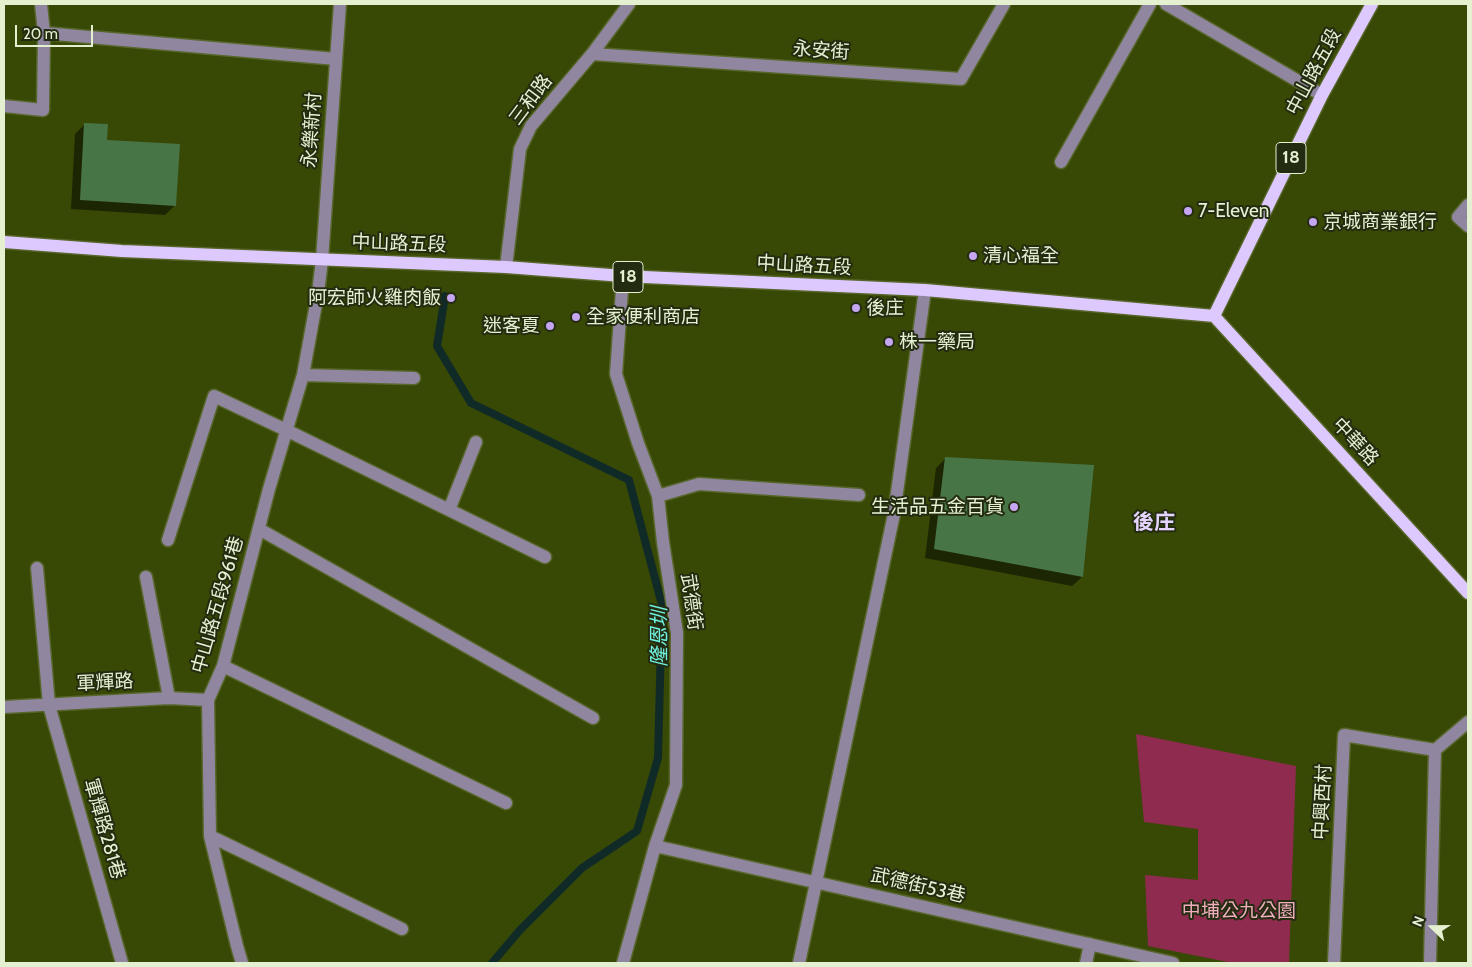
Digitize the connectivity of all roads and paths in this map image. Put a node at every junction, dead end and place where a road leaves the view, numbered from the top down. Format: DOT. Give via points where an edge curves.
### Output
graph roads {
  1 [pos="41,4"];
  2 [pos="340,4"];
  3 [pos="629,4"];
  4 [pos="1004,4"];
  5 [pos="1150,4"];
  6 [pos="1166,4"];
  7 [pos="1372,4"];
  8 [pos="44,33"];
  9 [pos="592,54"];
  10 [pos="336,59"];
  11 [pos="1322,95"];
  12 [pos="4,106"];
  13 [pos="1062,162"];
  14 [pos="1468,205"];
  15 [pos="1468,226"];
  16 [pos="4,242"];
  17 [pos="322,260"];
  18 [pos="506,267"];
  19 [pos="623,276"];
  20 [pos="925,290"];
  21 [pos="1214,316"];
  22 [pos="303,375"];
  23 [pos="414,378"];
  24 [pos="286,430"];
  25 [pos="476,442"];
  26 [pos="859,495"];
  27 [pos="658,496"];
  28 [pos="449,510"];
  29 [pos="258,529"];
  30 [pos="168,540"];
  31 [pos="545,557"];
  32 [pos="37,568"];
  33 [pos="146,577"];
  34 [pos="1468,593"];
  35 [pos="223,666"];
  36 [pos="169,698"];
  37 [pos="208,700"];
  38 [pos="49,705"];
  39 [pos="4,707"];
  40 [pos="593,718"];
  41 [pos="1468,722"];
  42 [pos="1434,750"];
  43 [pos="506,803"];
  44 [pos="210,836"];
  45 [pos="655,846"];
  46 [pos="816,883"];
  47 [pos="402,929"];
  48 [pos="1090,944"];
  49 [pos="122,963"];
  50 [pos="242,963"];
  51 [pos="624,963"];
  52 [pos="799,963"];
  53 [pos="1086,963"];
  54 [pos="1173,963"];
  55 [pos="1334,963"];
  56 [pos="1430,963"];
  1 -- 8 [label="street"];
  2 -- 10 [label="street, 永樂新村"];
  3 -- 9 [label="street, 三和路"];
  4 -- 9 [label="street, 永安街" via="961,80"];
  5 -- 13 [label="street"];
  6 -- 11 [label="street"];
  7 -- 11 [label="main road, 中山路五段 / 18"];
  8 -- 10 [label="street"];
  8 -- 12 [label="street" via="43,110"];
  9 -- 18 [label="street, 三和路" via="531,126 520,149"];
  10 -- 17 [label="street, 永樂新村"];
  11 -- 21 [label="main road, 中山路五段 / 18"];
  14 -- 15 [label="street" via="1458,217"];
  16 -- 17 [label="main road, 中山路五段 / 18"];
  17 -- 18 [label="main road, 中山路五段 / 18"];
  17 -- 22 [label="street, 中山路五段961巷"];
  18 -- 19 [label="main road, 中山路五段 / 18"];
  19 -- 20 [label="main road, 中山路五段 / 18"];
  19 -- 27 [label="street, 武德街" via="616,374"];
  20 -- 21 [label="main road, 中山路五段 / 18"];
  20 -- 46 [label="street" via="894,514"];
  21 -- 34 [label="main road, 中華路"];
  22 -- 23 [label="street"];
  22 -- 24 [label="street, 中山路五段961巷"];
  24 -- 28 [label="street"];
  24 -- 29 [label="street, 中山路五段961巷"];
  24 -- 30 [label="street" via="214,396"];
  25 -- 28 [label="street"];
  26 -- 27 [label="street" via="699,484"];
  27 -- 45 [label="street, 武德街" via="677,633 676,785"];
  28 -- 31 [label="street"];
  29 -- 35 [label="street, 中山路五段961巷"];
  29 -- 40 [label="street"];
  32 -- 38 [label="street, 軍輝路281巷"];
  33 -- 36 [label="street"];
  35 -- 37 [label="street, 中山路五段961巷"];
  35 -- 43 [label="street"];
  36 -- 37 [label="street, 軍輝路"];
  36 -- 38 [label="street, 軍輝路"];
  37 -- 44 [label="street, 中山路五段961巷"];
  38 -- 39 [label="street, 軍輝路"];
  38 -- 49 [label="street, 軍輝路281巷"];
  41 -- 42 [label="street"];
  42 -- 55 [label="street, 中興西村" via="1344,735"];
  42 -- 56 [label="street"];
  44 -- 47 [label="street"];
  44 -- 50 [label="street, 中山路五段961巷"];
  45 -- 46 [label="street, 武德街53巷"];
  45 -- 51 [label="street, 武德街"];
  46 -- 48 [label="street, 武德街53巷"];
  46 -- 52 [label="street"];
  48 -- 53 [label="street"];
  48 -- 54 [label="street, 武德街53巷"];
}
